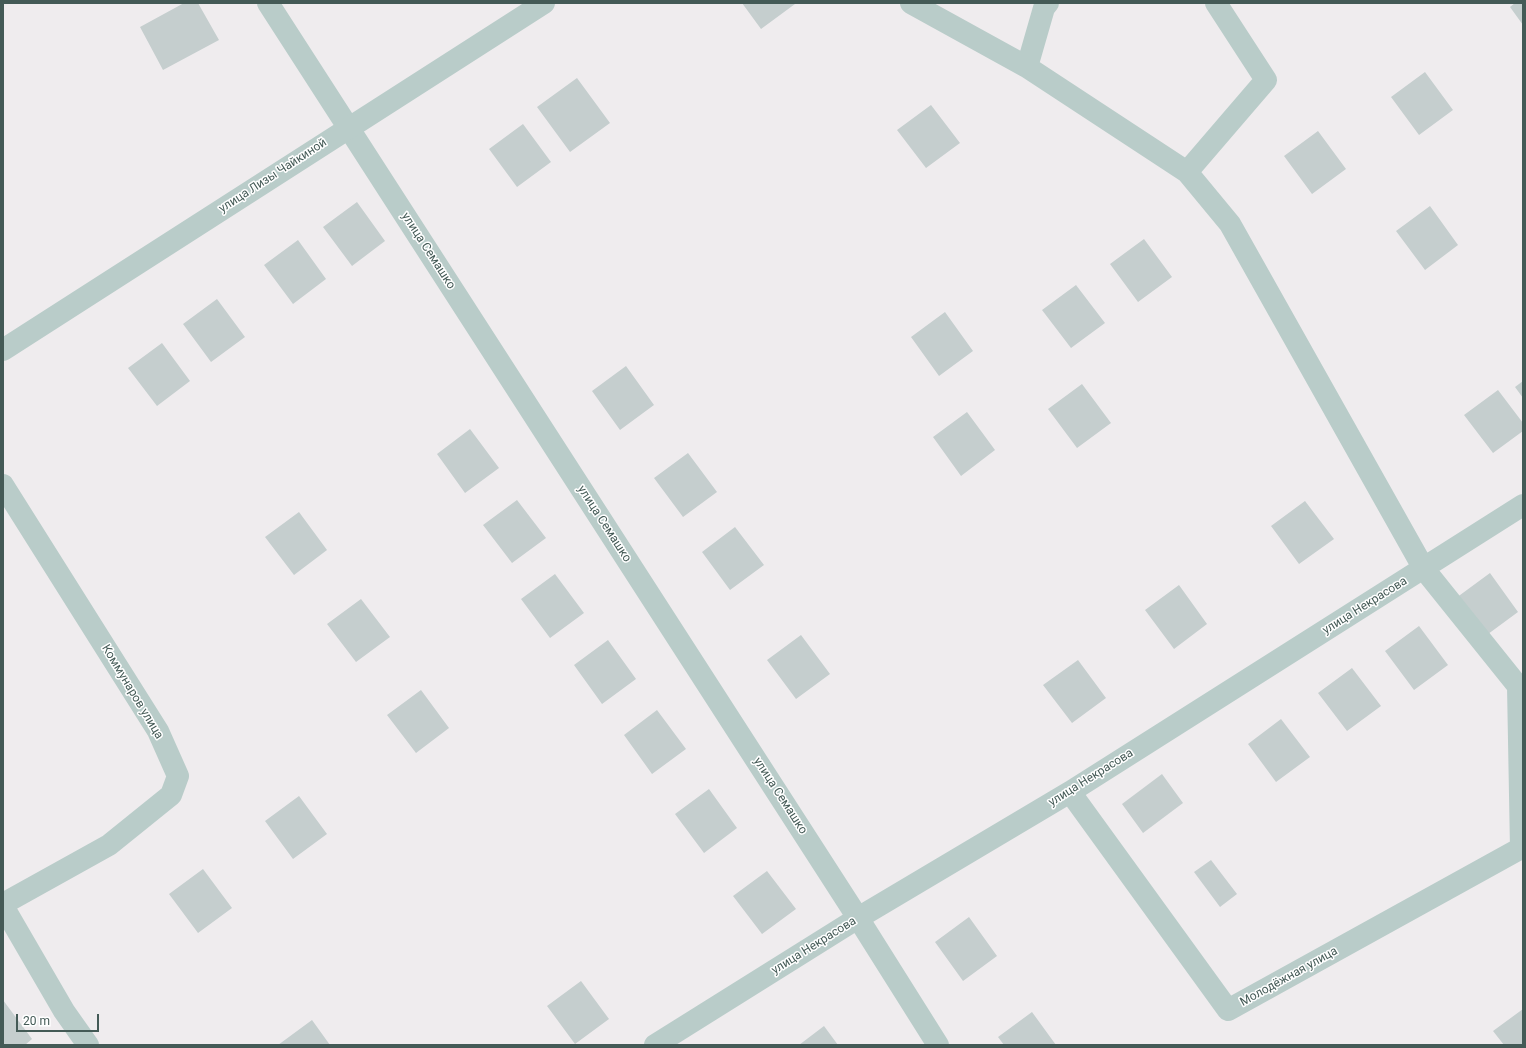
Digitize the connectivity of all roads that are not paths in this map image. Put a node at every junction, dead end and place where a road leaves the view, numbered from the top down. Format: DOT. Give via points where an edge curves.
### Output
graph roads {
  1 [pos="268,3"];
  2 [pos="544,3"];
  3 [pos="911,3"];
  4 [pos="1048,3"];
  5 [pos="1216,3"];
  6 [pos="1028,67"];
  7 [pos="348,127"];
  8 [pos="1186,172"];
  9 [pos="3,350"];
  10 [pos="3,485"];
  11 [pos="1523,505"];
  12 [pos="1424,569"];
  13 [pos="1521,687"];
  14 [pos="1070,792"];
  15 [pos="1522,848"];
  16 [pos="3,905"];
  17 [pos="858,918"];
  18 [pos="88,1045"];
  19 [pos="655,1045"];
  20 [pos="938,1045"];
  1 -- 7 [label="street, улица Семашко"];
  2 -- 7 [label="street, улица Лизы Чайкиной"];
  3 -- 6 [label="street"];
  4 -- 6 [label="street" via="1044,8"];
  5 -- 8 [label="street" via="1266,80"];
  6 -- 8 [label="street"];
  7 -- 9 [label="street, улица Лизы Чайкиной"];
  7 -- 17 [label="street, улица Семашко"];
  8 -- 12 [label="street" via="1230,224"];
  10 -- 16 [label="street, Коммунаров улица" via="158,731 178,776 171,795 109,846"];
  11 -- 12 [label="street, улица Некрасова"];
  12 -- 13 [label="street"];
  12 -- 14 [label="street, улица Некрасова"];
  13 -- 15 [label="street"];
  14 -- 15 [label="street, Молодёжная улица" via="1228,1010"];
  14 -- 17 [label="street, улица Некрасова"];
  16 -- 18 [label="street, Коммунаров улица" via="64,1011"];
  17 -- 19 [label="street, улица Некрасова"];
  17 -- 20 [label="street, улица Семашко"];
}
